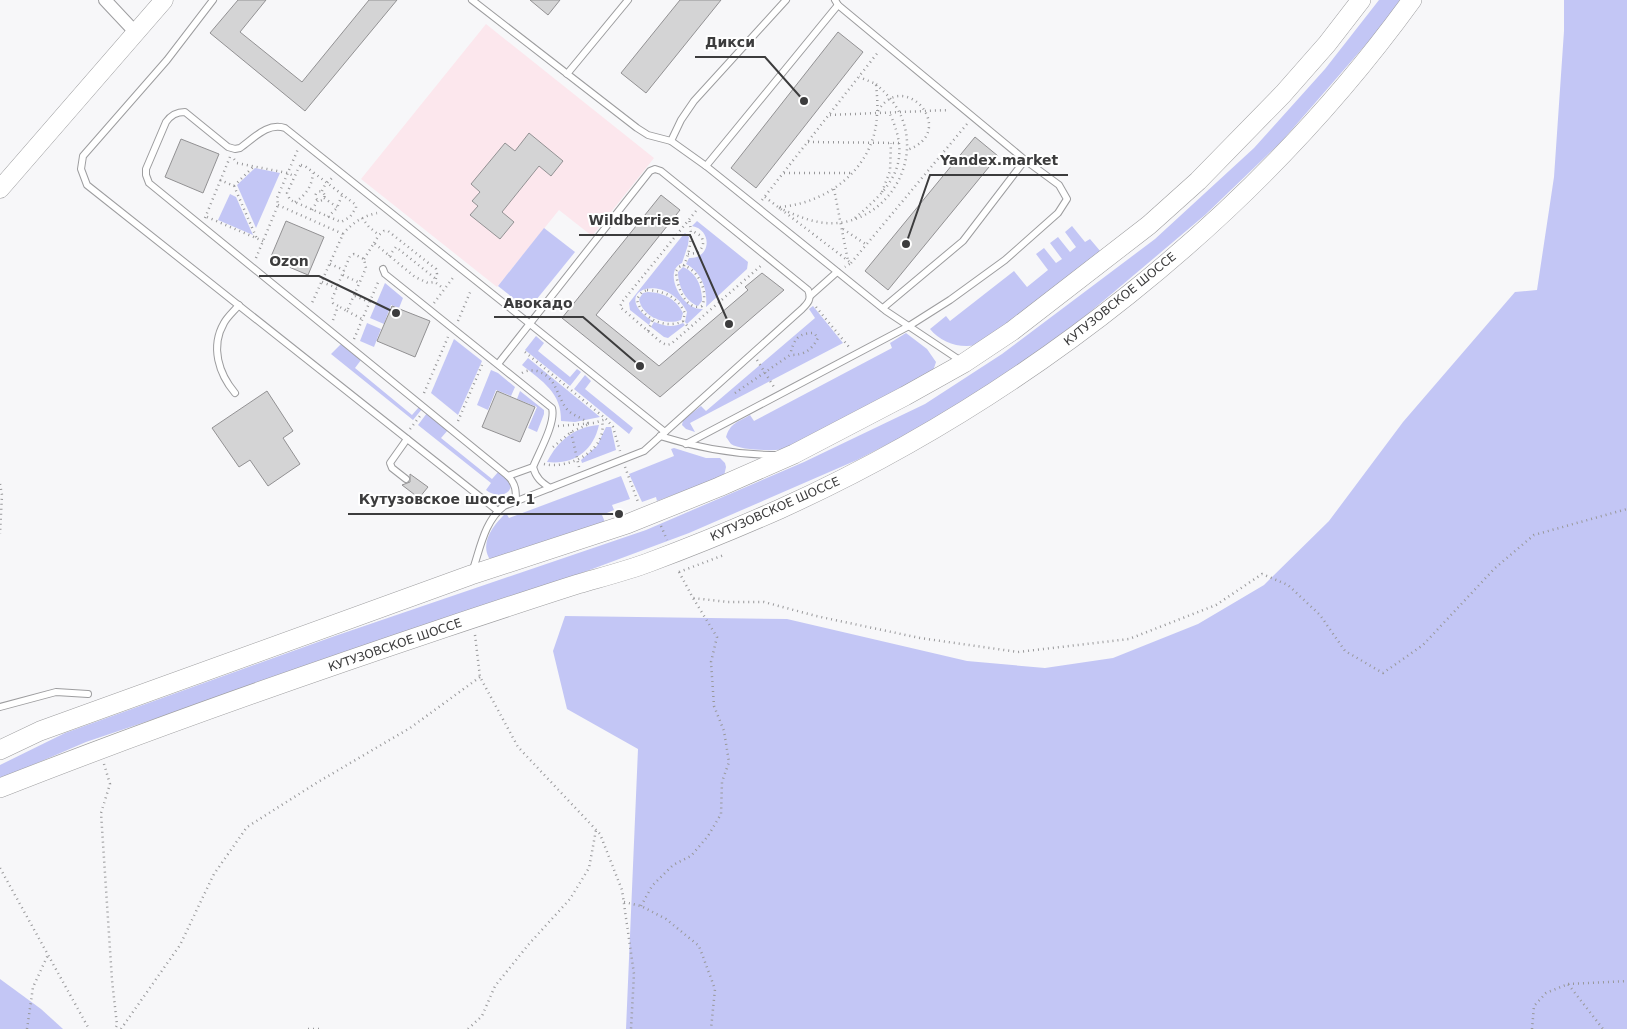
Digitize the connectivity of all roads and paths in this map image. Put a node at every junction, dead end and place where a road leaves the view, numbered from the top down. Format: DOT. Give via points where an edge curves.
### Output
graph roads {
  1 [pos="105,0"];
  2 [pos="164,0"];
  3 [pos="213,0"];
  4 [pos="472,0"];
  5 [pos="628,0"];
  6 [pos="786,0"];
  7 [pos="1361,0"];
  8 [pos="1412,0"];
  9 [pos="836,3"];
  10 [pos="136,33"];
  11 [pos="885,44"];
  12 [pos="568,74"];
  13 [pos="859,77"];
  14 [pos="876,84"];
  15 [pos="891,99"];
  16 [pos="964,109"];
  17 [pos="926,110"];
  18 [pos="889,112"];
  19 [pos="899,112"];
  20 [pos="877,113"];
  21 [pos="829,115"];
  22 [pos="973,117"];
  23 [pos="671,141"];
  24 [pos="808,142"];
  25 [pos="871,143"];
  26 [pos="891,143"];
  27 [pos="899,143"];
  28 [pos="299,147"];
  29 [pos="907,150"];
  30 [pos="230,157"];
  31 [pos="234,159"];
  32 [pos="1025,160"];
  33 [pos="254,166"];
  34 [pos="706,166"];
  35 [pos="313,172"];
  36 [pos="784,172"];
  37 [pos="287,173"];
  38 [pos="852,173"];
  39 [pos="334,175"];
  40 [pos="294,176"];
  41 [pos="220,180"];
  42 [pos="328,183"];
  43 [pos="234,186"];
  44 [pos="310,188"];
  45 [pos="0,189"];
  46 [pos="834,189"];
  47 [pos="322,191"];
  48 [pos="316,193"];
  49 [pos="342,195"];
  50 [pos="765,197"];
  51 [pos="879,197"];
  52 [pos="324,198"];
  53 [pos="318,200"];
  54 [pos="295,202"];
  55 [pos="701,204"];
  56 [pos="278,205"];
  57 [pos="338,207"];
  58 [pos="757,207"];
  59 [pos="779,208"];
  60 [pos="312,210"];
  61 [pos="379,212"];
  62 [pos="350,216"];
  63 [pos="328,217"];
  64 [pos="362,218"];
  65 [pos="689,219"];
  66 [pos="853,220"];
  67 [pos="356,221"];
  68 [pos="841,222"];
  69 [pos="842,228"];
  70 [pos="691,230"];
  71 [pos="343,234"];
  72 [pos="379,235"];
  73 [pos="257,239"];
  74 [pos="263,241"];
  75 [pos="401,241"];
  76 [pos="374,243"];
  77 [pos="867,245"];
  78 [pos="396,247"];
  79 [pos="688,254"];
  80 [pos="389,256"];
  81 [pos="256,258"];
  82 [pos="768,258"];
  83 [pos="364,259"];
  84 [pos="850,262"];
  85 [pos="330,264"];
  86 [pos="684,266"];
  87 [pos="383,269"];
  88 [pos="344,270"];
  89 [pos="837,272"];
  90 [pos="456,274"];
  91 [pos="342,275"];
  92 [pos="435,281"];
  93 [pos="322,282"];
  94 [pos="360,283"];
  95 [pos="337,288"];
  96 [pos="472,288"];
  97 [pos="444,290"];
  98 [pos="354,296"];
  99 [pos="809,299"];
  100 [pos="369,302"];
  101 [pos="312,304"];
  102 [pos="238,305"];
  103 [pos="338,306"];
  104 [pos="702,306"];
  105 [pos="883,308"];
  106 [pos="429,309"];
  107 [pos="347,312"];
  108 [pos="708,312"];
  109 [pos="362,318"];
  110 [pos="653,319"];
  111 [pos="333,320"];
  112 [pos="683,321"];
  113 [pos="530,324"];
  114 [pos="909,326"];
  115 [pos="689,328"];
  116 [pos="452,330"];
  117 [pos="648,331"];
  118 [pos="350,347"];
  119 [pos="525,352"];
  120 [pos="752,354"];
  121 [pos="855,354"];
  122 [pos="790,355"];
  123 [pos="485,360"];
  124 [pos="964,363"];
  125 [pos="498,364"];
  126 [pos="766,372"];
  127 [pos="514,377"];
  128 [pos="235,393"];
  129 [pos="424,393"];
  130 [pos="735,393"];
  131 [pos="778,395"];
  132 [pos="426,408"];
  133 [pos="606,419"];
  134 [pos="458,421"];
  135 [pos="602,421"];
  136 [pos="589,424"];
  137 [pos="558,426"];
  138 [pos="571,432"];
  139 [pos="663,434"];
  140 [pos="406,438"];
  141 [pos="686,444"];
  142 [pos="552,449"];
  143 [pos="620,451"];
  144 [pos="794,454"];
  145 [pos="547,457"];
  146 [pos="622,459"];
  147 [pos="578,460"];
  148 [pos="533,467"];
  149 [pos="579,467"];
  150 [pos="508,476"];
  151 [pos="406,479"];
  152 [pos="0,484"];
  153 [pos="550,488"];
  154 [pos="516,502"];
  155 [pos="639,507"];
  156 [pos="1627,509"];
  157 [pos="498,511"];
  158 [pos="660,524"];
  159 [pos="0,534"];
  160 [pos="667,541"];
  161 [pos="724,555"];
  162 [pos="677,566"];
  163 [pos="679,572"];
  164 [pos="471,575"];
  165 [pos="693,598"];
  166 [pos="476,635"];
  167 [pos="480,677"];
  168 [pos="88,694"];
  169 [pos="0,707"];
  170 [pos="0,750"];
  171 [pos="98,750"];
  172 [pos="0,788"];
  173 [pos="596,830"];
  174 [pos="0,868"];
  175 [pos="624,902"];
  176 [pos="641,906"];
  177 [pos="48,955"];
  178 [pos="1627,981"];
  179 [pos="1568,984"];
  180 [pos="26,1029"];
  181 [pos="89,1029"];
  182 [pos="115,1029"];
  183 [pos="121,1029"];
  184 [pos="308,1029"];
  185 [pos="320,1029"];
  186 [pos="468,1029"];
  187 [pos="631,1029"];
  188 [pos="711,1029"];
  189 [pos="1532,1029"];
  190 [pos="1603,1029"];
  1 -- 10 [label="street"];
  2 -- 10 [label="main road"];
  3 -- 102 [label="lane" via="167,60 83,156 81,169 87,185"];
  4 -- 12 [label="lane"];
  5 -- 12 [label="lane"];
  6 -- 23 [label="lane" via="694,101"];
  7 -- 124 [label="main road" via="1283,94 1198,181 1105,261"];
  8 -- 171 [label="main road, КУТУЗОВСКОЕ ШОССЕ" via="1370,55 1290,146 1150,278 1042,360 933,430 828,487 647,563 444,628"];
  9 -- 11 [label="lane"];
  9 -- 34 [label="lane"];
  10 -- 45 [label="main road"];
  11 -- 13 [label="path"];
  11 -- 16 [label="lane"];
  12 -- 23 [label="lane" via="648,134"];
  13 -- 14 [label="path"];
  13 -- 21 [label="path"];
  14 -- 15 [label="path"];
  14 -- 20 [label="path"];
  15 -- 17 [label="path" via="900,96 913,99"];
  15 -- 19 [label="path"];
  15 -- 20 [label="path"];
  16 -- 17 [label="path"];
  16 -- 22 [label="lane"];
  17 -- 19 [label="path"];
  17 -- 29 [label="path" via="928,132 920,144"];
  18 -- 19 [label="path"];
  18 -- 20 [label="path"];
  18 -- 27 [label="path"];
  19 -- 29 [label="path"];
  20 -- 21 [label="path"];
  20 -- 25 [label="path"];
  21 -- 24 [label="path"];
  22 -- 32 [label="lane"];
  22 -- 77 [label="path"];
  23 -- 34 [label="lane"];
  24 -- 25 [label="path"];
  24 -- 36 [label="path"];
  25 -- 26 [label="path"];
  25 -- 38 [label="path"];
  26 -- 27 [label="path"];
  26 -- 51 [label="path" via="890,171"];
  27 -- 51 [label="path" via="895,172"];
  28 -- 37 [label="path"];
  29 -- 66 [label="path" via="899,181 891,194 874,209"];
  30 -- 41 [label="path"];
  31 -- 33 [label="path" via="237,163"];
  32 -- 105 [label="lane" via="963,241"];
  32 -- 114 [label="lane" via="1059,185 1067,200 1058,213 1005,260"];
  33 -- 37 [label="path"];
  33 -- 43 [label="path"];
  34 -- 58 [label="lane"];
  35 -- 40 [label="path" via="301,165"];
  35 -- 42 [label="path"];
  35 -- 44 [label="path"];
  36 -- 38 [label="path"];
  36 -- 50 [label="path"];
  37 -- 40 [label="path"];
  37 -- 56 [label="path" via="276,198"];
  38 -- 46 [label="path"];
  39 -- 42 [label="path"];
  40 -- 54 [label="path" via="287,192 290,200"];
  41 -- 43 [label="path"];
  41 -- 73 [label="path" via="205,217"];
  42 -- 47 [label="path"];
  42 -- 49 [label="path"];
  43 -- 73 [label="path"];
  44 -- 48 [label="path"];
  44 -- 54 [label="path"];
  46 -- 59 [label="path" via="808,203"];
  46 -- 68 [label="path"];
  47 -- 48 [label="path"];
  47 -- 52 [label="path"];
  48 -- 53 [label="path"];
  49 -- 57 [label="path"];
  49 -- 62 [label="path" via="356,205"];
  50 -- 58 [label="path"];
  50 -- 59 [label="path"];
  51 -- 66 [label="path"];
  52 -- 53 [label="path"];
  52 -- 57 [label="path"];
  53 -- 60 [label="path"];
  54 -- 60 [label="path"];
  55 -- 65 [label="path"];
  55 -- 82 [label="lane"];
  55 -- 113 [label="lane" via="661,171 655,169 650,172"];
  56 -- 71 [label="path"];
  56 -- 74 [label="path"];
  57 -- 63 [label="path"];
  58 -- 89 [label="lane"];
  59 -- 68 [label="path" via="808,220"];
  59 -- 84 [label="path"];
  60 -- 63 [label="path"];
  61 -- 64 [label="path"];
  62 -- 63 [label="path" via="341,222"];
  62 -- 67 [label="path"];
  64 -- 67 [label="path"];
  64 -- 72 [label="path"];
  65 -- 70 [label="path"];
  65 -- 117 [label="path" via="620,307"];
  66 -- 68 [label="path"];
  67 -- 71 [label="path"];
  68 -- 69 [label="path"];
  69 -- 77 [label="path"];
  69 -- 84 [label="path"];
  70 -- 79 [label="path"];
  70 -- 79 [label="path" via="701,236 703,243 697,253"];
  71 -- 85 [label="path"];
  72 -- 75 [label="path" via="386,230"];
  72 -- 76 [label="path"];
  73 -- 74 [label="path"];
  74 -- 81 [label="path"];
  75 -- 78 [label="path"];
  75 -- 92 [label="path" via="436,269"];
  76 -- 80 [label="path"];
  76 -- 83 [label="path"];
  77 -- 84 [label="path"];
  78 -- 80 [label="path"];
  78 -- 92 [label="path"];
  79 -- 86 [label="path"];
  80 -- 92 [label="path" via="416,277 428,283"];
  82 -- 99 [label="lane" via="808,290"];
  82 -- 108 [label="path"];
  83 -- 88 [label="path" via="352,254"];
  83 -- 94 [label="path" via="366,268"];
  84 -- 89 [label="path"];
  85 -- 88 [label="path"];
  85 -- 93 [label="path"];
  86 -- 104 [label="path" via="702,283"];
  86 -- 104 [label="path" via="679,266 676,271 679,289 692,306"];
  87 -- 100 [label="path"];
  87 -- 106 [label="lane"];
  88 -- 91 [label="path"];
  89 -- 99 [label="lane"];
  89 -- 105 [label="lane"];
  90 -- 97 [label="path"];
  91 -- 94 [label="path"];
  91 -- 95 [label="path"];
  92 -- 97 [label="path"];
  93 -- 95 [label="path"];
  93 -- 101 [label="path"];
  94 -- 98 [label="path"];
  95 -- 103 [label="path" via="332,302"];
  96 -- 116 [label="path"];
  97 -- 106 [label="path"];
  98 -- 100 [label="path"];
  98 -- 107 [label="path"];
  99 -- 120 [label="lane"];
  99 -- 121 [label="path"];
  100 -- 109 [label="path"];
  102 -- 128 [label="lane" via="224,323 216,352 226,383"];
  102 -- 140 [label="lane"];
  103 -- 107 [label="path"];
  103 -- 111 [label="path"];
  104 -- 108 [label="path"];
  105 -- 114 [label="lane"];
  106 -- 116 [label="lane"];
  107 -- 109 [label="path"];
  108 -- 115 [label="path"];
  109 -- 118 [label="path"];
  110 -- 112 [label="path" via="664,324"];
  110 -- 112 [label="path" via="642,312 638,304 638,295 648,290 669,294 680,303 685,313"];
  110 -- 117 [label="path"];
  112 -- 115 [label="path"];
  113 -- 118 [label="lane" via="285,128 270,126 235,149 228,147 185,112 171,115 146,169 149,184"];
  113 -- 125 [label="lane"];
  113 -- 139 [label="lane"];
  114 -- 121 [label="lane"];
  114 -- 124 [label="lane"];
  115 -- 117 [label="path" via="667,345"];
  116 -- 125 [label="lane"];
  116 -- 129 [label="path"];
  118 -- 132 [label="lane"];
  119 -- 133 [label="path"];
  120 -- 126 [label="path"];
  120 -- 139 [label="lane"];
  121 -- 131 [label="lane"];
  122 -- 122 [label="path" via="801,355 812,348 818,338 814,333 806,333 794,340"];
  122 -- 126 [label="path"];
  123 -- 134 [label="path"];
  124 -- 144 [label="main road"];
  125 -- 127 [label="lane"];
  126 -- 130 [label="path"];
  126 -- 131 [label="path"];
  127 -- 136 [label="path" via="525,371 543,373 555,385 564,407"];
  127 -- 148 [label="lane" via="548,404 553,413 552,423"];
  131 -- 141 [label="lane"];
  132 -- 140 [label="path"];
  132 -- 150 [label="lane"];
  133 -- 135 [label="path"];
  133 -- 143 [label="path" via="613,427"];
  135 -- 136 [label="path"];
  135 -- 147 [label="path" via="603,428 597,442"];
  136 -- 137 [label="path"];
  136 -- 138 [label="path"];
  138 -- 142 [label="path"];
  138 -- 147 [label="path"];
  139 -- 141 [label="lane"];
  139 -- 146 [label="lane" via="644,451"];
  140 -- 151 [label="lane" via="390,463"];
  140 -- 157 [label="lane"];
  141 -- 144 [label="lane" via="714,450"];
  144 -- 164 [label="main road" via="627,524"];
  145 -- 147 [label="path" via="543,464 550,466"];
  146 -- 153 [label="lane"];
  146 -- 155 [label="path"];
  147 -- 149 [label="path"];
  148 -- 150 [label="lane"];
  148 -- 153 [label="lane" via="541,482"];
  150 -- 154 [label="lane" via="514,482"];
  152 -- 159 [label="path"];
  153 -- 154 [label="lane"];
  154 -- 157 [label="lane"];
  156 -- 165 [label="path" via="1534,535 1496,568 1423,645 1383,673 1345,651 1320,616 1288,584 1262,574 1216,605 1129,639 1018,652 920,638 764,602"];
  157 -- 164 [label="lane" via="486,528"];
  158 -- 160 [label="path"];
  161 -- 163 [label="path"];
  162 -- 163 [label="path"];
  163 -- 165 [label="path"];
  164 -- 170 [label="main road" via="40,731"];
  165 -- 176 [label="path" via="717,637 711,662 714,706 724,732 728,762 722,782 721,814 691,856 673,865 652,886"];
  166 -- 167 [label="path"];
  167 -- 173 [label="path" via="518,747"];
  167 -- 183 [label="path" via="410,728 247,827 214,874 180,945"];
  168 -- 169 [label="lane" via="56,692"];
  171 -- 172 [label="main road, КУТУЗОВСКОЕ ШОССЕ"];
  171 -- 182 [label="path" via="110,784 101,813"];
  173 -- 175 [label="path"];
  173 -- 186 [label="path" via="589,868 570,899 495,986 482,1016"];
  174 -- 177 [label="path"];
  175 -- 176 [label="path"];
  175 -- 187 [label="path" via="634,974"];
  176 -- 188 [label="path" via="666,919 699,946 714,989"];
  177 -- 180 [label="path" via="33,987"];
  177 -- 181 [label="path"];
  178 -- 179 [label="path"];
  179 -- 189 [label="path" via="1546,993 1534,1006"];
  179 -- 190 [label="path"];
  184 -- 185 [label="path"];
}
